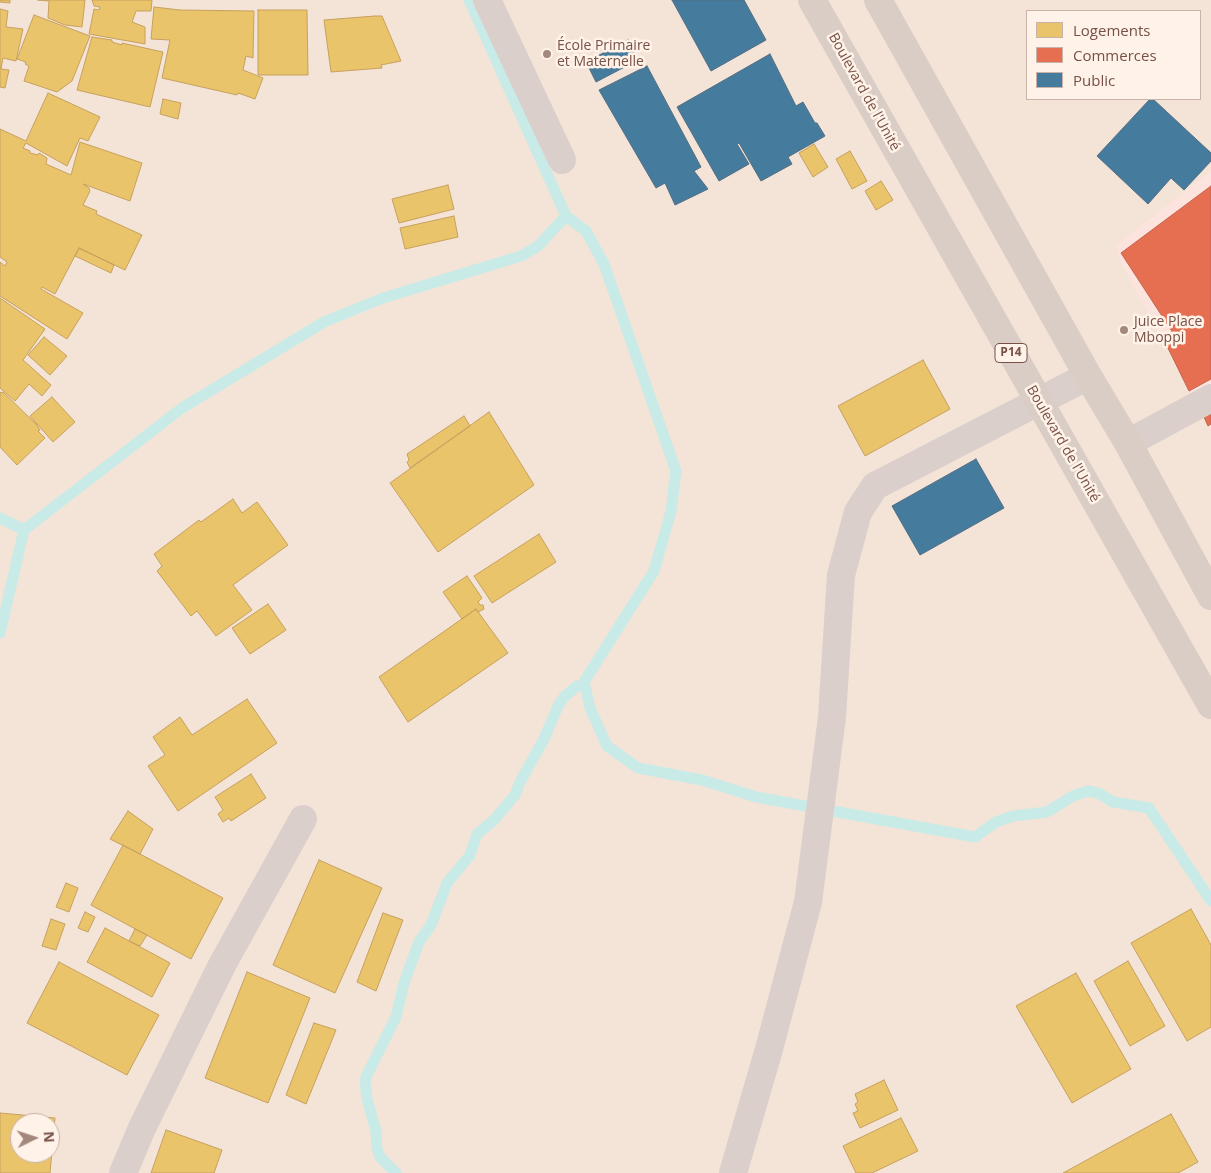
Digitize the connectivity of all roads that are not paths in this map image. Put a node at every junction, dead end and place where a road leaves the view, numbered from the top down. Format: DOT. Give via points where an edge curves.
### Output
graph roads {
  1 [pos="487,0"];
  2 [pos="812,0"];
  3 [pos="878,0"];
  4 [pos="562,160"];
  5 [pos="1088,376"];
  6 [pos="1211,398"];
  7 [pos="1039,401"];
  8 [pos="1128,443"];
  9 [pos="1211,596"];
  10 [pos="1211,705"];
  11 [pos="303,819"];
  12 [pos="123,1173"];
  13 [pos="733,1173"];
  1 -- 4 [label="street"];
  2 -- 7 [label="main road, Boulevard de l'Unité / P14"];
  3 -- 5 [label="main road"];
  5 -- 7 [label="street"];
  5 -- 8 [label="main road"];
  6 -- 8 [label="street"];
  7 -- 10 [label="main road, Boulevard de l'Unité / P14"];
  7 -- 13 [label="street" via="875,486 858,512 841,575 832,717 808,902"];
  8 -- 9 [label="main road"];
  11 -- 12 [label="street" via="222,966"];
}
